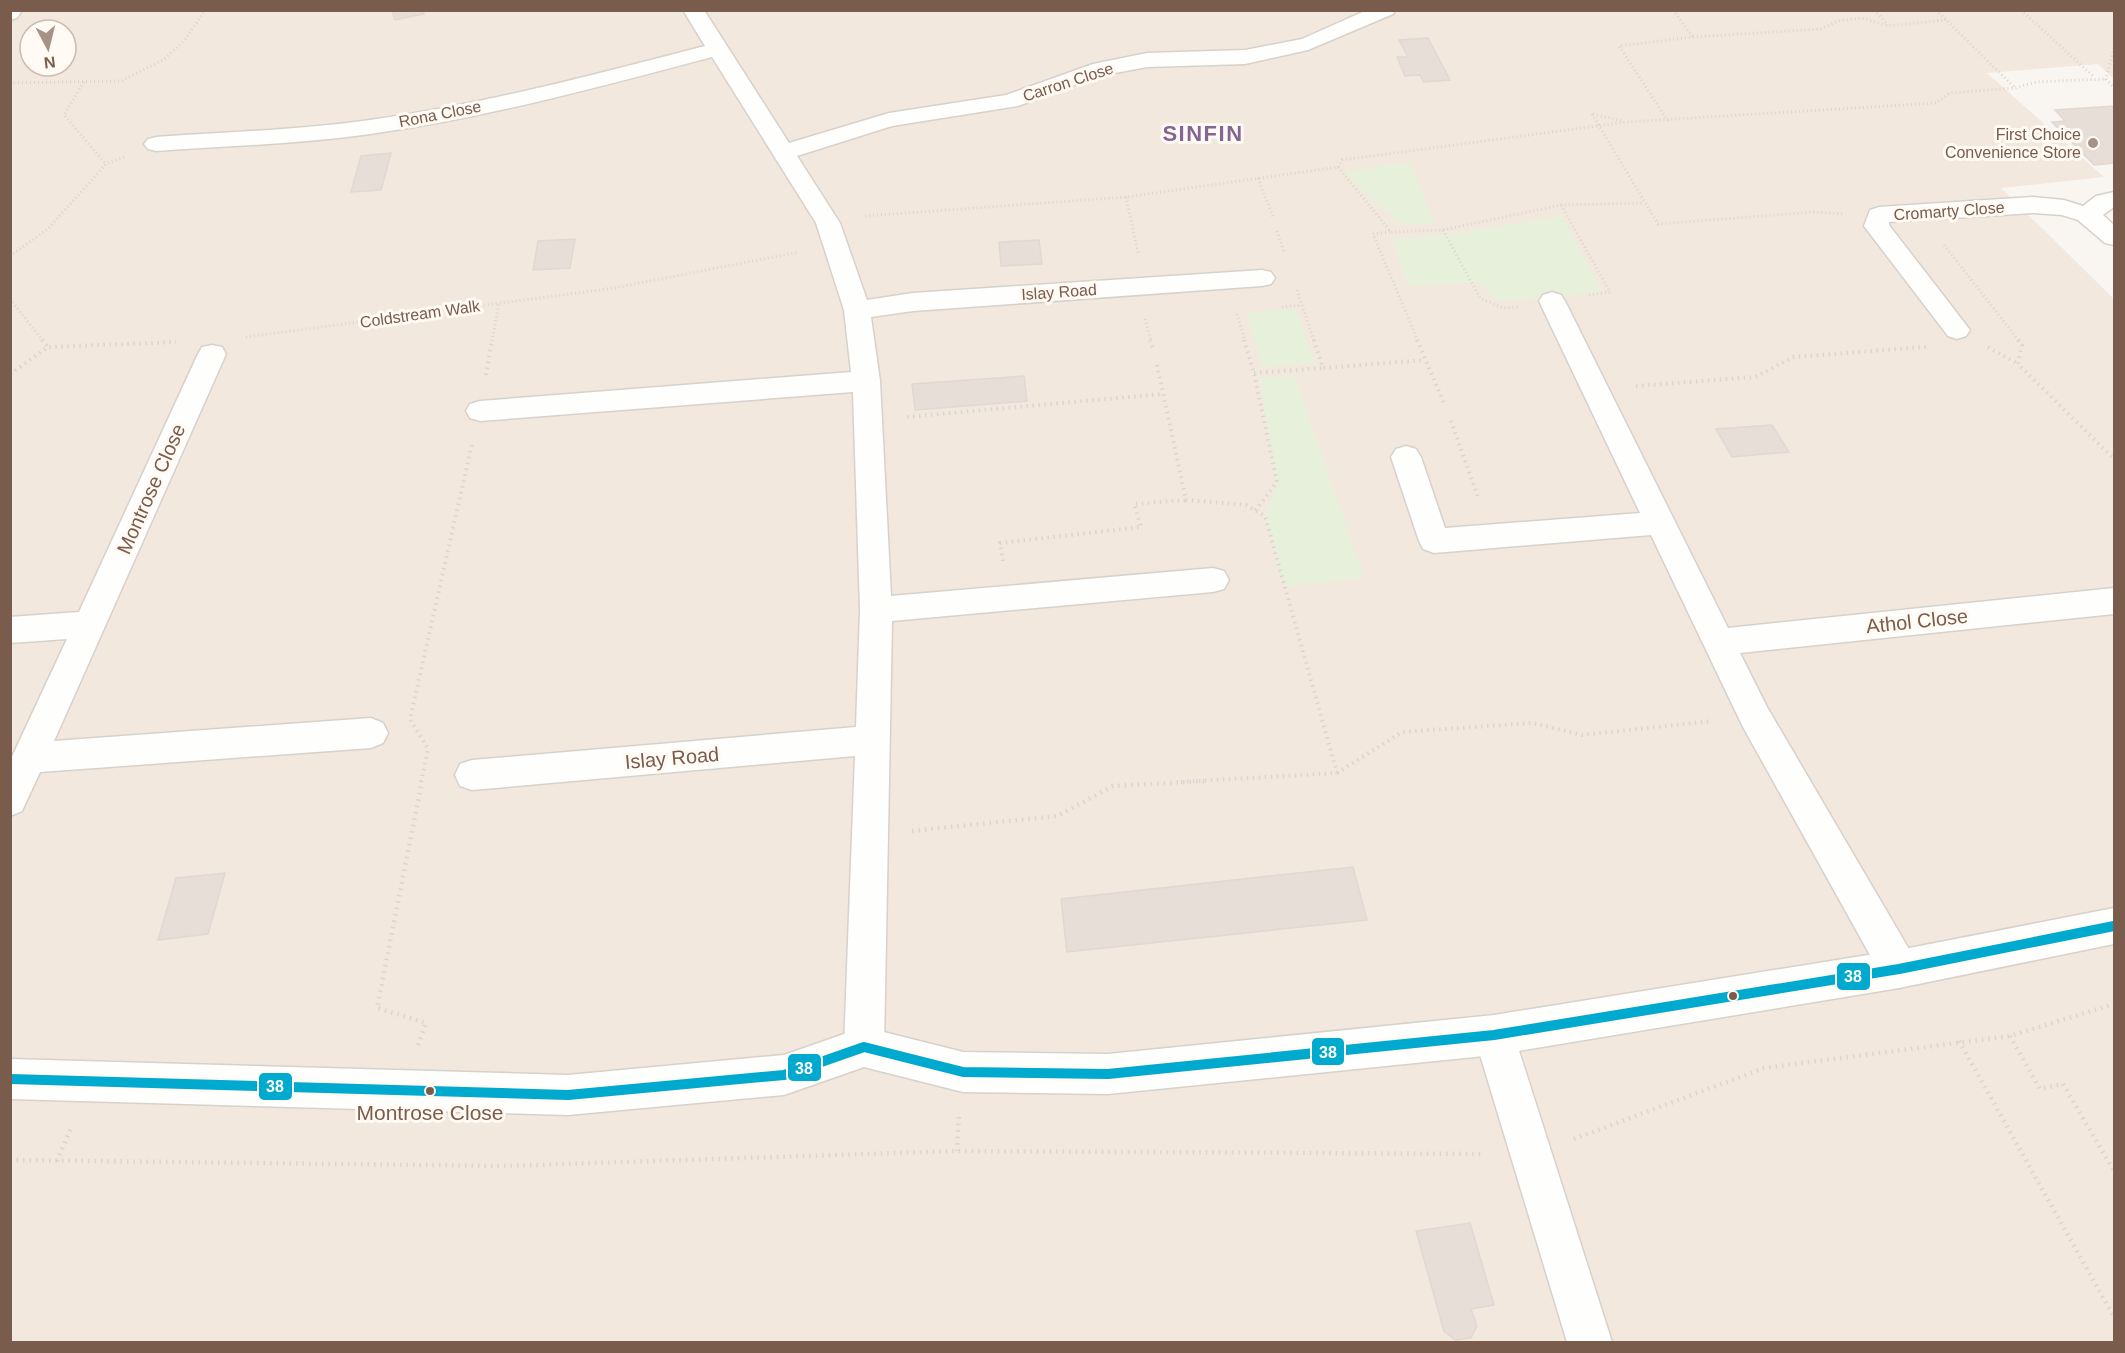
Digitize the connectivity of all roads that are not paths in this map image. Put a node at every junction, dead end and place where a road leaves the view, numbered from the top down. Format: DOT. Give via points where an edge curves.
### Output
graph roads {
  1 [pos="693,10"];
  2 [pos="1386,10"];
  3 [pos="718,49"];
  4 [pos="156,144"];
  5 [pos="784,152"];
  6 [pos="2115,200"];
  7 [pos="2087,215"];
  8 [pos="2115,237"];
  9 [pos="1262,278"];
  10 [pos="1555,306"];
  11 [pos="857,310"];
  12 [pos="1957,330"];
  13 [pos="223,346"];
  14 [pos="866,381"];
  15 [pos="480,411"];
  16 [pos="1406,457"];
  17 [pos="1661,523"];
  18 [pos="1213,580"];
  19 [pos="2115,601"];
  20 [pos="876,610"];
  21 [pos="90,624"];
  22 [pos="10,630"];
  23 [pos="1720,642"];
  24 [pos="371,733"];
  25 [pos="873,740"];
  26 [pos="30,758"];
  27 [pos="472,775"];
  28 [pos="10,800"];
  29 [pos="2115,926"];
  30 [pos="1899,969"];
  31 [pos="1494,1035"];
  32 [pos="864,1047"];
  33 [pos="10,1079"];
  34 [pos="1590,1342"];
  1 -- 3 [label="street"];
  2 -- 5 [label="street, Carron Close" via="1308,44 1245,57 1136,62 1093,71 1010,101 889,120"];
  3 -- 4 [label="street, Rona Close" via="585,84 398,123"];
  3 -- 5 [label="street"];
  5 -- 11 [label="street" via="832,234"];
  6 -- 7 [label="street" via="2105,201"];
  7 -- 8 [label="street, Cromarty Close"];
  7 -- 12 [label="street, Cromarty Close" via="2064,207 2034,205 1880,215 1876,226"];
  9 -- 11 [label="street, Islay Road" via="914,302"];
  10 -- 17 [label="street"];
  11 -- 14 [label="street"];
  13 -- 21 [label="street, Montrose Close"];
  14 -- 15 [label="street"];
  14 -- 20 [label="street"];
  16 -- 17 [label="street" via="1434,541"];
  17 -- 23 [label="street"];
  18 -- 20 [label="street"];
  19 -- 23 [label="street, Athol Close"];
  20 -- 25 [label="street"];
  21 -- 22 [label="street"];
  21 -- 26 [label="street, Montrose Close"];
  23 -- 30 [label="street" via="1755,717"];
  24 -- 26 [label="street"];
  25 -- 27 [label="street, Islay Road"];
  25 -- 32 [label="street"];
  26 -- 28 [label="street, Montrose Close"];
  29 -- 30 [label="street"];
  30 -- 31 [label="street"];
  31 -- 32 [label="street" via="1108,1074 963,1072"];
  31 -- 34 [label="street"];
  32 -- 33 [label="street" via="784,1075 579,1094"];
}
